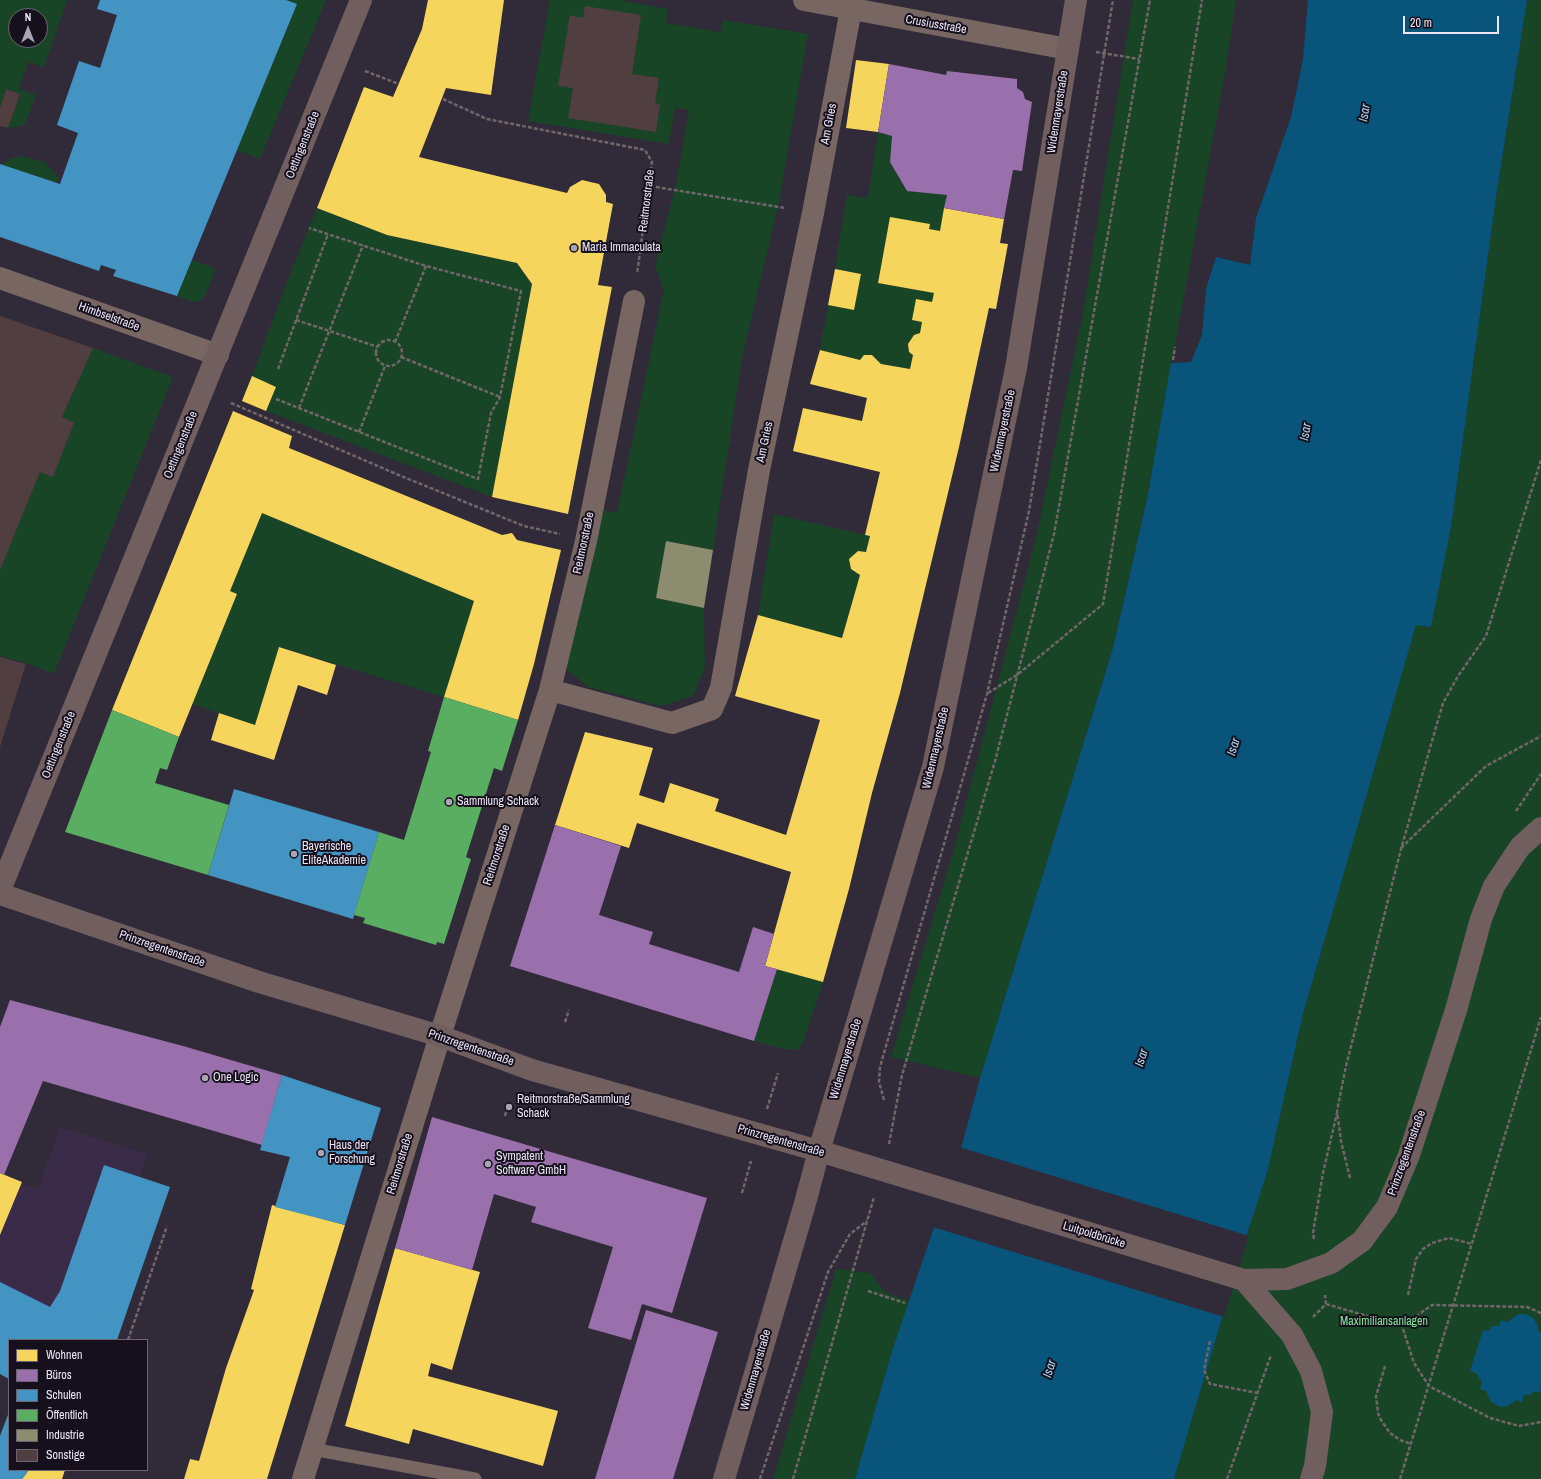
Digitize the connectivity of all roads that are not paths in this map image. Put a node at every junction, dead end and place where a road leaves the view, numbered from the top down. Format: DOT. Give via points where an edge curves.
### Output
graph roads {
  1 [pos="361,0"];
  2 [pos="804,0"];
  3 [pos="1076,0"];
  4 [pos="851,9"];
  5 [pos="1068,49"];
  6 [pos="0,278"];
  7 [pos="634,301"];
  8 [pos="218,355"];
  9 [pos="550,690"];
  10 [pos="1541,828"];
  11 [pos="0,890"];
  12 [pos="0,894"];
  13 [pos="440,1036"];
  14 [pos="819,1151"];
  15 [pos="945,1190"];
  16 [pos="1244,1280"];
  17 [pos="312,1449"];
  18 [pos="303,1479"];
  19 [pos="475,1479"];
  20 [pos="724,1479"];
  21 [pos="1311,1479"];
  1 -- 8 [label="main road, Oettingenstraße"];
  2 -- 4 [label="street, Crusiusstraße"];
  3 -- 5 [label="main road, Widenmayerstraße"];
  4 -- 5 [label="street, Crusiusstraße"];
  4 -- 9 [label="street, Am Gries" via="813,213 759,470 721,688 712,709 672,724"];
  5 -- 14 [label="main road, Widenmayerstraße" via="1016,368 933,767"];
  6 -- 8 [label="street, Himbselstraße"];
  7 -- 9 [label="street, Reitmorstraße" via="586,541"];
  8 -- 11 [label="main road, Oettingenstraße"];
  9 -- 13 [label="street, Reitmorstraße"];
  10 -- 16 [label="main road, Prinzregentenstraße" via="1520,847 1494,886 1480,919 1456,1010 1409,1155 1387,1207 1362,1241 1331,1263 1287,1278"];
  12 -- 13 [label="main road, Prinzregentenstraße" via="259,982"];
  13 -- 14 [label="main road, Prinzregentenstraße" via="532,1070"];
  13 -- 17 [label="street, Reitmorstraße"];
  14 -- 15 [label="main road, Prinzregentenstraße"];
  14 -- 20 [label="main road, Widenmayerstraße"];
  15 -- 16 [label="main road, Luitpoldbrücke"];
  16 -- 21 [label="main road" via="1292,1335 1311,1371 1322,1412"];
  17 -- 18 [label="street, Reitmorstraße"];
  17 -- 19 [label="lane"];
}
